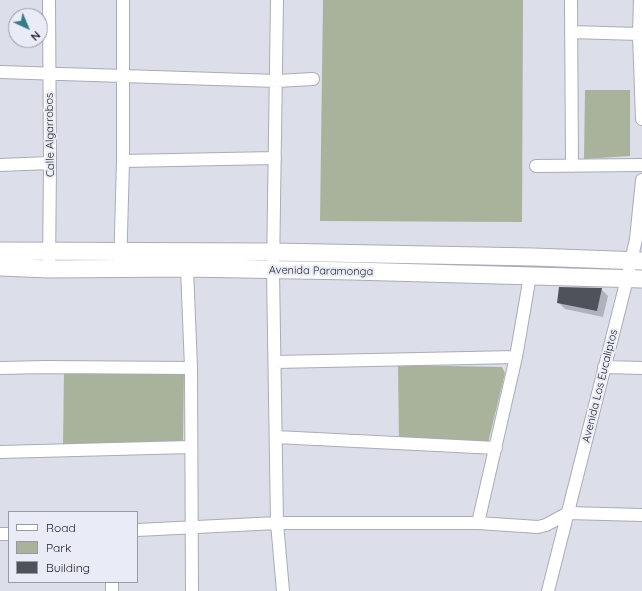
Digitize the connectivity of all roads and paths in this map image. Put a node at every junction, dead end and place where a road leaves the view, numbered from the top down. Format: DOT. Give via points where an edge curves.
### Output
graph roads {
  1 [pos="49,0"];
  2 [pos="123,0"];
  3 [pos="277,0"];
  4 [pos="571,0"];
  5 [pos="640,0"];
  6 [pos="571,32"];
  7 [pos="639,34"];
  8 [pos="0,72"];
  9 [pos="49,72"];
  10 [pos="123,76"];
  11 [pos="313,79"];
  12 [pos="277,81"];
  13 [pos="642,119"];
  14 [pos="275,158"];
  15 [pos="123,161"];
  16 [pos="50,163"];
  17 [pos="0,165"];
  18 [pos="642,165"];
  19 [pos="536,166"];
  20 [pos="572,166"];
  21 [pos="642,180"];
  22 [pos="0,250"];
  23 [pos="50,251"];
  24 [pos="120,251"];
  25 [pos="273,252"];
  26 [pos="636,261"];
  27 [pos="0,267"];
  28 [pos="187,268"];
  29 [pos="49,269"];
  30 [pos="120,270"];
  31 [pos="273,271"];
  32 [pos="530,276"];
  33 [pos="635,279"];
  34 [pos="516,357"];
  35 [pos="275,362"];
  36 [pos="604,367"];
  37 [pos="0,368"];
  38 [pos="191,368"];
  39 [pos="642,368"];
  40 [pos="276,437"];
  41 [pos="191,447"];
  42 [pos="496,448"];
  43 [pos="0,452"];
  44 [pos="568,513"];
  45 [pos="642,515"];
  46 [pos="277,523"];
  47 [pos="478,523"];
  48 [pos="192,528"];
  49 [pos="138,530"];
  50 [pos="192,591"];
  51 [pos="283,591"];
  52 [pos="548,591"];
  1 -- 9 [label="street, Calle Algarrobos"];
  2 -- 10 [label="street"];
  3 -- 12 [label="street"];
  4 -- 6 [label="street"];
  5 -- 7 [label="street"];
  6 -- 7 [label="street"];
  6 -- 20 [label="street"];
  7 -- 13 [label="street"];
  8 -- 9 [label="street"];
  9 -- 10 [label="street"];
  9 -- 16 [label="street, Calle Algarrobos"];
  10 -- 12 [label="street"];
  10 -- 15 [label="street"];
  11 -- 12 [label="street"];
  12 -- 14 [label="street"];
  14 -- 15 [label="street"];
  14 -- 25 [label="street"];
  15 -- 24 [label="street"];
  16 -- 17 [label="street"];
  16 -- 23 [label="street, Calle Algarrobos"];
  18 -- 20 [label="street"];
  19 -- 20 [label="street"];
  21 -- 26 [label="street, Avenida Los Eucaliptos"];
  22 -- 23 [label="street, Avenida Paramonga"];
  23 -- 24 [label="street, Avenida Paramonga"];
  23 -- 29 [label="street, Calle Algarrobos"];
  24 -- 25 [label="street, Avenida Paramonga"];
  24 -- 30 [label="street"];
  25 -- 26 [label="street, Avenida Paramonga"];
  25 -- 31 [label="street"];
  26 -- 33 [label="street, Avenida Los Eucaliptos"];
  27 -- 29 [label="street, Avenida Paramonga"];
  28 -- 30 [label="street, Avenida Paramonga"];
  28 -- 31 [label="street, Avenida Paramonga"];
  28 -- 38 [label="street"];
  29 -- 30 [label="street, Avenida Paramonga"];
  31 -- 32 [label="street, Avenida Paramonga"];
  31 -- 35 [label="street"];
  32 -- 33 [label="street, Avenida Paramonga"];
  32 -- 34 [label="street"];
  33 -- 36 [label="street, Avenida Los Eucaliptos"];
  34 -- 35 [label="street"];
  34 -- 42 [label="street"];
  35 -- 40 [label="street"];
  36 -- 39 [label="street"];
  36 -- 44 [label="street, Avenida Los Eucaliptos"];
  37 -- 38 [label="street"];
  38 -- 41 [label="street"];
  40 -- 42 [label="street"];
  40 -- 46 [label="street"];
  41 -- 43 [label="street"];
  41 -- 48 [label="street"];
  42 -- 47 [label="street"];
  44 -- 45 [label="street"];
  44 -- 47 [label="street" via="538,527"];
  44 -- 52 [label="street, Avenida Los Eucaliptos"];
  46 -- 47 [label="street"];
  46 -- 48 [label="street"];
  46 -- 51 [label="street"];
  48 -- 49 [label="street"];
  48 -- 50 [label="street"];
}
